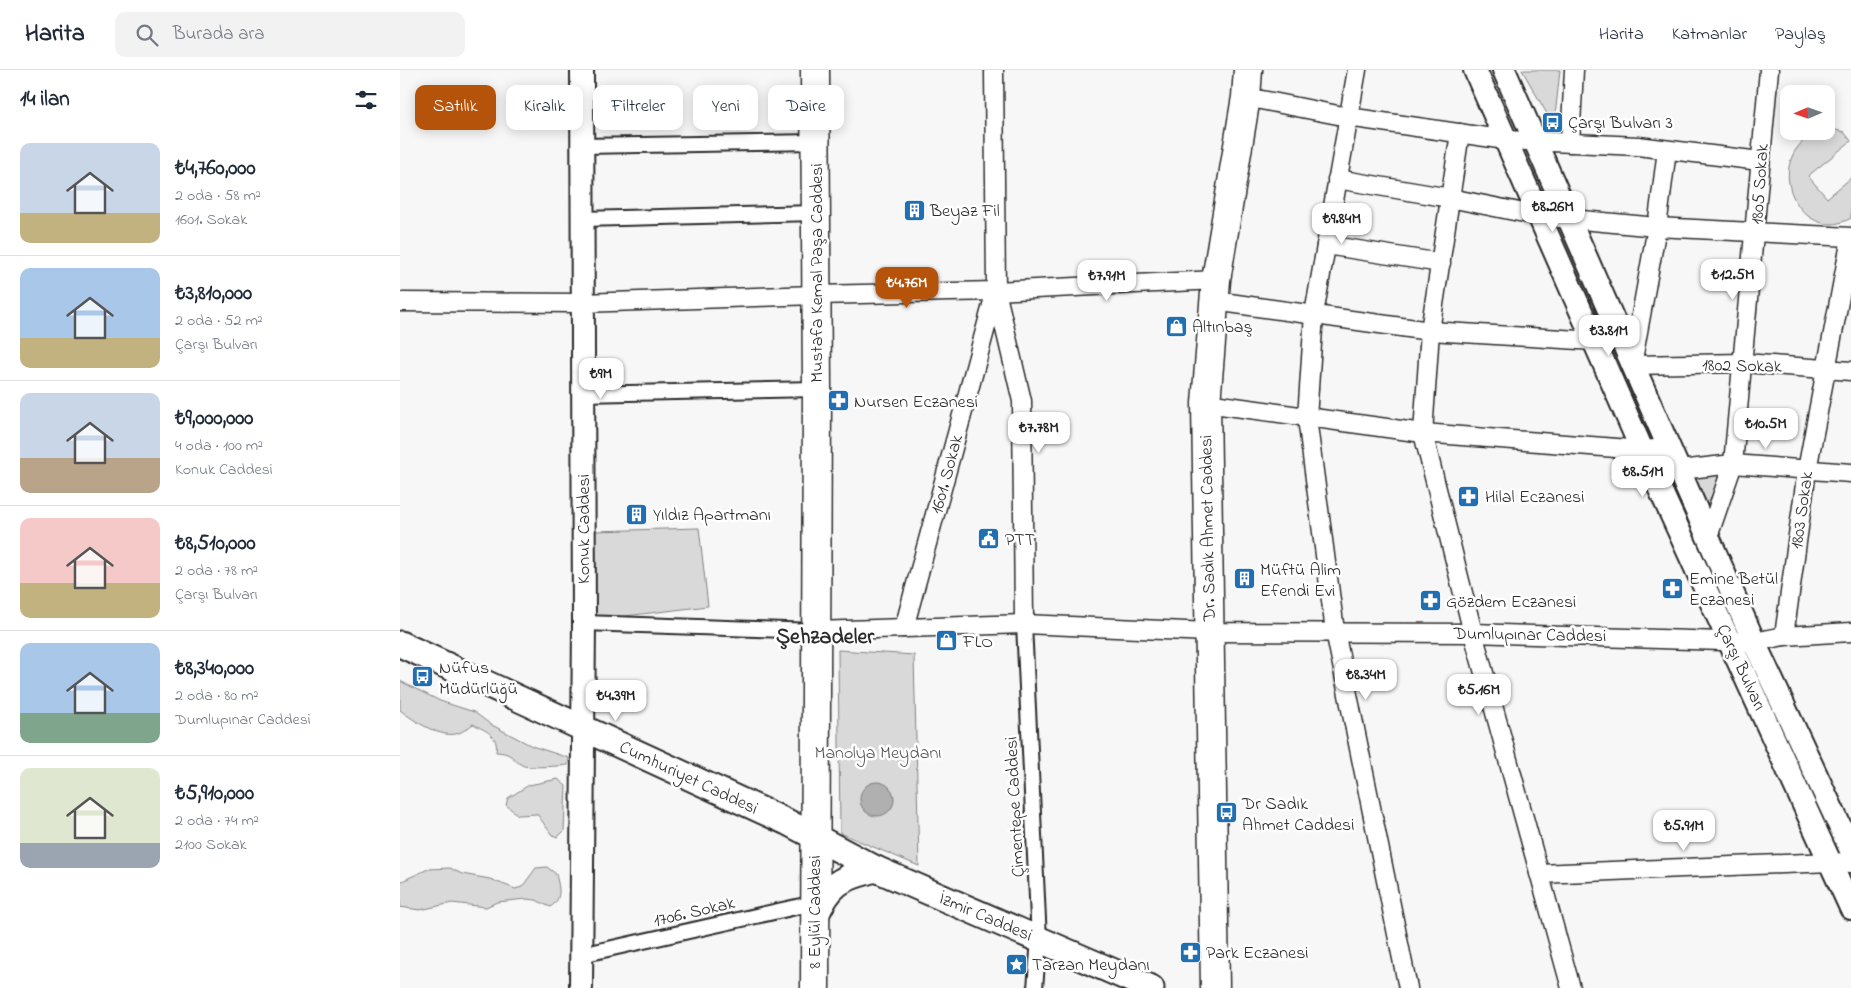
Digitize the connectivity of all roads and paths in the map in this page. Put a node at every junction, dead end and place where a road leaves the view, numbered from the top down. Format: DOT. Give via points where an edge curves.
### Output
graph roads {
  1 [pos="582,70"];
  2 [pos="816,70"];
  3 [pos="994,70"];
  4 [pos="1248,70"];
  5 [pos="1357,70"];
  6 [pos="1475,70"];
  7 [pos="1504,70"];
  8 [pos="1574,70"];
  9 [pos="1769,70"];
  10 [pos="1246,97"];
  11 [pos="1348,117"];
  12 [pos="1460,133"];
  13 [pos="1506,140"];
  14 [pos="816,142"];
  15 [pos="1537,143"];
  16 [pos="1570,143"];
  17 [pos="582,146"];
  18 [pos="1667,150"];
  19 [pos="1760,161"];
  20 [pos="1337,179"];
  21 [pos="1450,198"];
  22 [pos="816,213"];
  23 [pos="1539,216"];
  24 [pos="1569,218"];
  25 [pos="582,219"];
  26 [pos="1657,227"];
  27 [pos="1756,232"];
  28 [pos="1851,238"];
  29 [pos="1326,245"];
  30 [pos="1441,263"];
  31 [pos="1216,290"];
  32 [pos="996,291"];
  33 [pos="816,295"];
  34 [pos="400,302"];
  35 [pos="582,303"];
  36 [pos="1314,314"];
  37 [pos="1430,331"];
  38 [pos="1621,340"];
  39 [pos="1595,341"];
  40 [pos="1744,362"];
  41 [pos="1632,365"];
  42 [pos="1827,368"];
  43 [pos="1851,371"];
  44 [pos="818,389"];
  45 [pos="582,394"];
  46 [pos="1206,403"];
  47 [pos="1307,418"];
  48 [pos="1423,433"];
  49 [pos="1670,448"];
  50 [pos="1642,450"];
  51 [pos="1733,464"];
  52 [pos="1680,470"];
  53 [pos="1807,470"];
  54 [pos="1851,473"];
  55 [pos="1709,534"];
  56 [pos="584,623"];
  57 [pos="1024,624"];
  58 [pos="904,628"];
  59 [pos="816,631"];
  60 [pos="1336,631"];
  61 [pos="1209,632"];
  62 [pos="1851,632"];
  63 [pos="1473,633"];
  64 [pos="1784,636"];
  65 [pos="1730,640"];
  66 [pos="1754,642"];
  67 [pos="400,644"];
  68 [pos="582,729"];
  69 [pos="814,835"];
  70 [pos="1851,850"];
  71 [pos="1841,863"];
  72 [pos="876,869"];
  73 [pos="1539,874"];
  74 [pos="1851,908"];
  75 [pos="814,910"];
  76 [pos="1040,940"];
  77 [pos="581,955"];
  78 [pos="581,988"];
  79 [pos="815,988"];
  80 [pos="1035,988"];
  81 [pos="1151,988"];
  82 [pos="1215,988"];
  83 [pos="1408,988"];
  84 [pos="1571,988"];
  1 -- 17 [label="street, Konuk Caddesi"];
  2 -- 14 [label="main road, Mustafa Kemal Paşa Caddesi"];
  3 -- 32 [label="street"];
  4 -- 10 [label="main road, Dr. Sadık Ahmet Caddesi"];
  5 -- 11 [label="street"];
  6 -- 13 [label="street, Çarşı Bulvarı"];
  7 -- 15 [label="street, Çarşı Bulvarı"];
  8 -- 16 [label="street"];
  9 -- 19 [label="street, 1805 Sokak"];
  10 -- 11 [label="street"];
  10 -- 31 [label="main road, Dr. Sadık Ahmet Caddesi"];
  11 -- 12 [label="street"];
  11 -- 20 [label="street"];
  12 -- 13 [label="street"];
  12 -- 21 [label="street"];
  13 -- 15 [label="street"];
  13 -- 23 [label="street, Çarşı Bulvarı"];
  14 -- 17 [label="street"];
  14 -- 22 [label="main road, Mustafa Kemal Paşa Caddesi"];
  15 -- 16 [label="street"];
  15 -- 24 [label="street, Çarşı Bulvarı"];
  16 -- 18 [label="street"];
  17 -- 25 [label="street, Konuk Caddesi"];
  18 -- 19 [label="street"];
  18 -- 26 [label="street"];
  19 -- 27 [label="street, 1805 Sokak"];
  20 -- 21 [label="street"];
  20 -- 29 [label="street"];
  21 -- 23 [label="street"];
  21 -- 30 [label="street"];
  22 -- 25 [label="street"];
  22 -- 33 [label="main road, Mustafa Kemal Paşa Caddesi"];
  23 -- 24 [label="street"];
  23 -- 39 [label="street, Çarşı Bulvarı"];
  24 -- 26 [label="street"];
  24 -- 38 [label="street, Çarşı Bulvarı"];
  25 -- 35 [label="street, Konuk Caddesi"];
  26 -- 27 [label="street"];
  26 -- 41 [label="street"];
  27 -- 28 [label="street"];
  27 -- 40 [label="street, 1805 Sokak"];
  28 -- 42 [label="street, 1803 Sokak"];
  29 -- 30 [label="street"];
  29 -- 36 [label="street"];
  30 -- 37 [label="street"];
  31 -- 32 [label="street"];
  31 -- 36 [label="street"];
  31 -- 46 [label="main road, Dr. Sadık Ahmet Caddesi"];
  32 -- 33 [label="street"];
  32 -- 57 [label="street" via="1022,401"];
  32 -- 58 [label="street, 1601. Sokak"];
  33 -- 35 [label="street"];
  33 -- 44 [label="main road, Mustafa Kemal Paşa Caddesi"];
  34 -- 35 [label="street"];
  35 -- 45 [label="street, Konuk Caddesi"];
  36 -- 37 [label="street"];
  36 -- 47 [label="street"];
  37 -- 39 [label="street"];
  37 -- 48 [label="street"];
  38 -- 39 [label="street"];
  38 -- 41 [label="street, Çarşı Bulvarı"];
  39 -- 50 [label="street, Çarşı Bulvarı"];
  40 -- 41 [label="street, 1802 Sokak"];
  40 -- 42 [label="street, 1802 Sokak"];
  40 -- 51 [label="street, 1805 Sokak"];
  41 -- 49 [label="street, Çarşı Bulvarı"];
  42 -- 43 [label="street, 1802 Sokak"];
  42 -- 53 [label="street, 1803 Sokak"];
  44 -- 45 [label="street"];
  44 -- 59 [label="main road, Mustafa Kemal Paşa Caddesi"];
  45 -- 56 [label="street, Konuk Caddesi"];
  46 -- 47 [label="street"];
  46 -- 61 [label="main road, Dr. Sadık Ahmet Caddesi"];
  47 -- 48 [label="street"];
  47 -- 60 [label="street"];
  48 -- 50 [label="street"];
  48 -- 63 [label="street"];
  49 -- 50 [label="street"];
  49 -- 52 [label="street, Çarşı Bulvarı"];
  50 -- 65 [label="street, Çarşı Bulvarı"];
  51 -- 52 [label="street"];
  51 -- 53 [label="street"];
  51 -- 55 [label="street, 1805 Sokak"];
  52 -- 55 [label="street, Çarşı Bulvarı"];
  53 -- 54 [label="street"];
  53 -- 64 [label="street, 1803 Sokak"];
  55 -- 66 [label="street, Çarşı Bulvarı"];
  56 -- 59 [label="street"];
  56 -- 68 [label="street, Konuk Caddesi"];
  57 -- 58 [label="street, Dumlupınar Caddesi"];
  57 -- 61 [label="street, Dumlupınar Caddesi"];
  57 -- 76 [label="street, Çimentepe Caddesi"];
  58 -- 59 [label="street, Dumlupınar Caddesi"];
  59 -- 69 [label="main road, Mustafa Kemal Paşa Caddesi"];
  60 -- 61 [label="street, Dumlupınar Caddesi"];
  60 -- 63 [label="street, Dumlupınar Caddesi"];
  60 -- 83 [label="street"];
  61 -- 82 [label="main road, Dr. Sadık Ahmet Caddesi"];
  62 -- 64 [label="street, Dumlupınar Caddesi"];
  63 -- 65 [label="street, Dumlupınar Caddesi"];
  63 -- 73 [label="street"];
  64 -- 66 [label="street, Dumlupınar Caddesi"];
  65 -- 66 [label="street, Dumlupınar Caddesi"];
  65 -- 71 [label="street, Çarşı Bulvarı"];
  66 -- 70 [label="street, Çarşı Bulvarı"];
  67 -- 68 [label="main road, Cumhuriyet Caddesi"];
  68 -- 69 [label="main road, Cumhuriyet Caddesi"];
  68 -- 77 [label="street, Konuk Caddesi"];
  69 -- 72 [label="main road, Cumhuriyet Caddesi"];
  69 -- 75 [label="main road, 8 Eylül Caddesi"];
  71 -- 73 [label="street"];
  71 -- 74 [label="street, Çarşı Bulvarı"];
  72 -- 75 [label="main road" via="858,873 832,886"];
  72 -- 76 [label="main road, İzmir Caddesi"];
  73 -- 84 [label="street"];
  75 -- 77 [label="street, 1706. Sokak"];
  75 -- 79 [label="main road, 8 Eylül Caddesi"];
  76 -- 80 [label="street, Çimentepe Caddesi"];
  76 -- 81 [label="main road, İzmir Caddesi"];
  77 -- 78 [label="street, Konuk Caddesi"];
}
